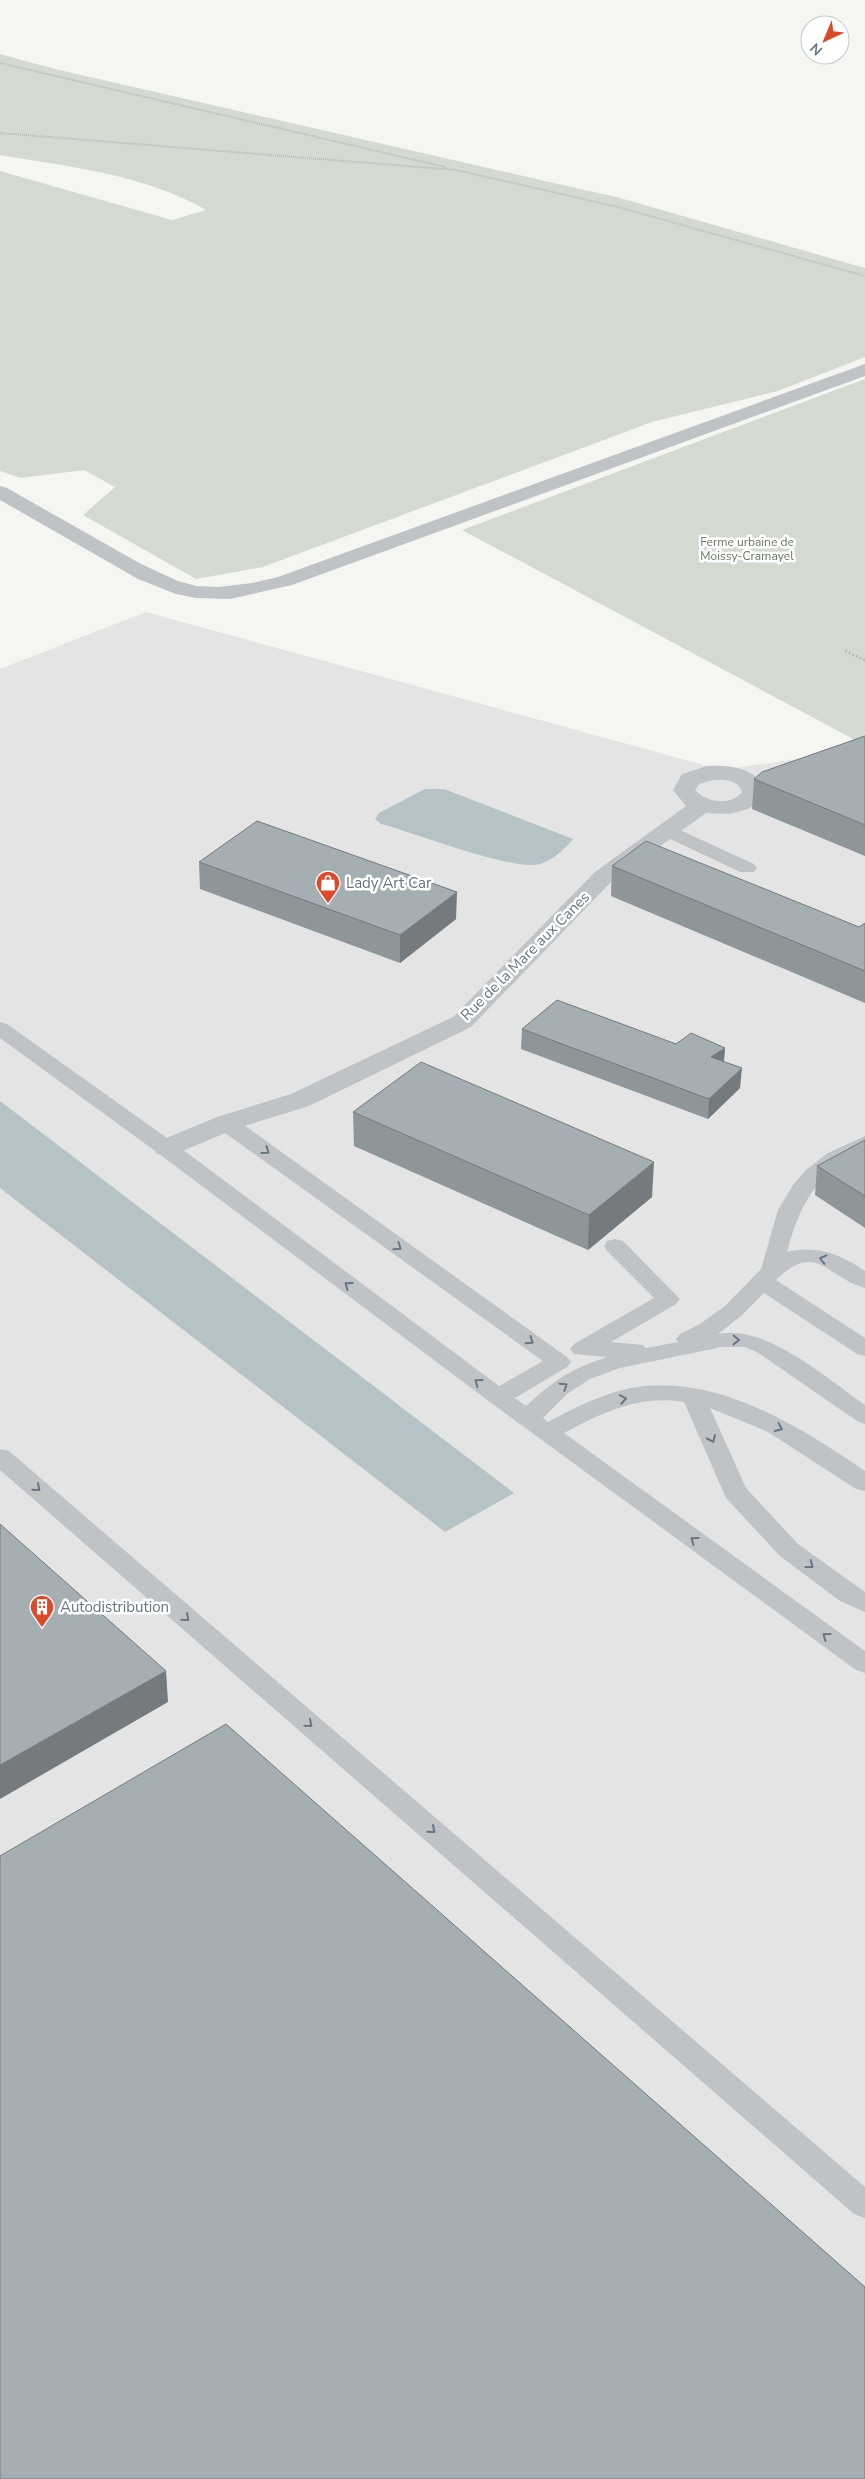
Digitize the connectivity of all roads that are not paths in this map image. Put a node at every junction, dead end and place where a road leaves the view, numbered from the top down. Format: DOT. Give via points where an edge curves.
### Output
graph roads {
  1 [pos="865,370"];
  2 [pos="0,492"];
  3 [pos="702,805"];
  4 [pos="669,831"];
  5 [pos="747,868"];
  6 [pos="0,1028"];
  7 [pos="226,1123"];
  8 [pos="865,1143"];
  9 [pos="166,1148"];
  10 [pos="615,1246"];
  11 [pos="767,1274"];
  12 [pos="865,1281"];
  13 [pos="582,1348"];
  14 [pos="865,1349"];
  15 [pos="559,1362"];
  16 [pos="692,1394"];
  17 [pos="498,1396"];
  18 [pos="865,1416"];
  19 [pos="528,1418"];
  20 [pos="547,1432"];
  21 [pos="0,1456"];
  22 [pos="865,1483"];
  23 [pos="865,1603"];
  24 [pos="865,1664"];
  25 [pos="865,2205"];
  1 -- 2 [label="street" via="254,590 223,594 194,592 165,583"];
  3 -- 3 [label="street" via="686,796 684,790 690,779 698,775 726,773 759,780 747,801 722,808"];
  3 -- 4 [label="street, Rue de la Mare aux Canes"];
  4 -- 5 [label="lane"];
  4 -- 7 [label="street, Rue de la Mare aux Canes" via="603,877 462,1022 300,1100"];
  6 -- 9 [label="lane"];
  7 -- 9 [label="street, Rue de la Mare aux Canes"];
  7 -- 15 [label="lane, one-way"];
  8 -- 11 [label="lane" via="827,1163 800,1189 784,1219"];
  17 -- 9 [label="lane, one-way"];
  10 -- 13 [label="lane" via="668,1299"];
  12 -- 11 [label="lane, one-way" via="835,1262 820,1257 792,1257"];
  11 -- 13 [label="lane" via="739,1306 698,1336 643,1350"];
  11 -- 14 [label="lane"];
  13 -- 15 [label="lane"];
  15 -- 17 [label="lane"];
  20 -- 16 [label="lane, one-way" via="608,1402 653,1393"];
  16 -- 22 [label="lane, one-way" via="736,1408 801,1439"];
  16 -- 23 [label="lane, one-way" via="735,1492 789,1550 848,1595"];
  17 -- 19 [label="lane"];
  19 -- 18 [label="lane, one-way" via="559,1389 582,1374 614,1362 722,1340 747,1340 764,1347"];
  19 -- 20 [label="lane"];
  24 -- 20 [label="lane, one-way"];
  21 -- 25 [label="lane, one-way"];
}
